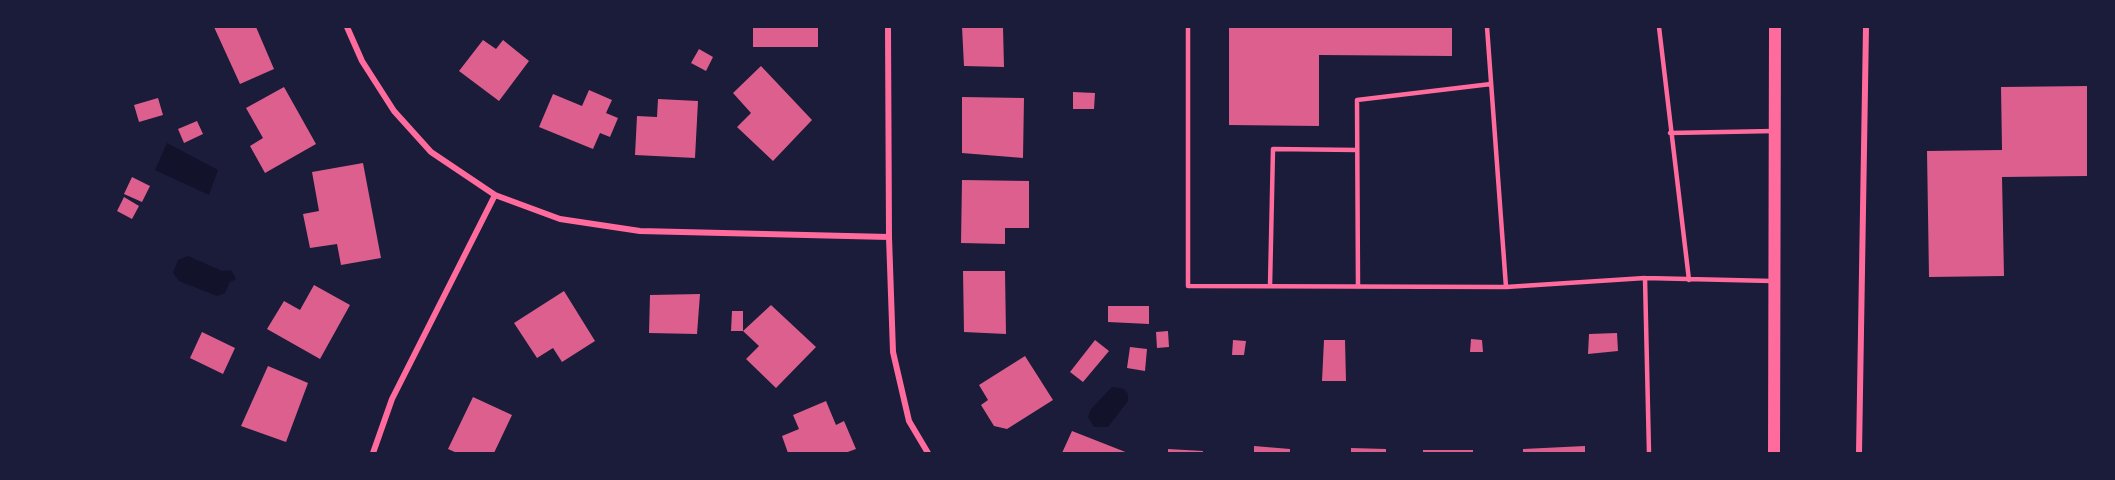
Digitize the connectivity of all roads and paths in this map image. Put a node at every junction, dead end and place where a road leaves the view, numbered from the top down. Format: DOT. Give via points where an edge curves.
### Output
graph roads {
  1 [pos="347,27"];
  2 [pos="888,27"];
  3 [pos="1188,27"];
  4 [pos="1487,27"];
  5 [pos="1659,27"];
  6 [pos="1775,27"];
  7 [pos="1866,27"];
  8 [pos="1491,84"];
  9 [pos="1774,131"];
  10 [pos="1670,133"];
  11 [pos="1357,150"];
  12 [pos="495,195"];
  13 [pos="889,237"];
  14 [pos="1645,278"];
  15 [pos="1689,280"];
  16 [pos="1774,281"];
  17 [pos="1270,286"];
  18 [pos="1358,287"];
  19 [pos="1506,287"];
  20 [pos="373,453"];
  21 [pos="928,453"];
  22 [pos="1649,453"];
  23 [pos="1774,453"];
  24 [pos="1859,453"];
  1 -- 12 [label="street" via="362,61 394,111 432,152"];
  2 -- 13 [label="street"];
  3 -- 17 [label="lane" via="1188,286"];
  4 -- 8 [label="lane"];
  5 -- 10 [label="lane"];
  6 -- 9 [label="main road"];
  7 -- 24 [label="street"];
  8 -- 11 [label="lane" via="1357,100"];
  8 -- 19 [label="lane"];
  9 -- 10 [label="lane"];
  9 -- 16 [label="main road"];
  10 -- 15 [label="lane"];
  11 -- 17 [label="lane" via="1273,149"];
  11 -- 18 [label="lane"];
  12 -- 13 [label="street" via="560,219 640,231"];
  12 -- 20 [label="street" via="392,399"];
  13 -- 21 [label="street" via="892,352 909,421"];
  14 -- 15 [label="lane"];
  14 -- 19 [label="lane"];
  14 -- 22 [label="lane"];
  15 -- 16 [label="lane"];
  16 -- 23 [label="main road"];
  17 -- 18 [label="lane"];
  18 -- 19 [label="lane"];
}
